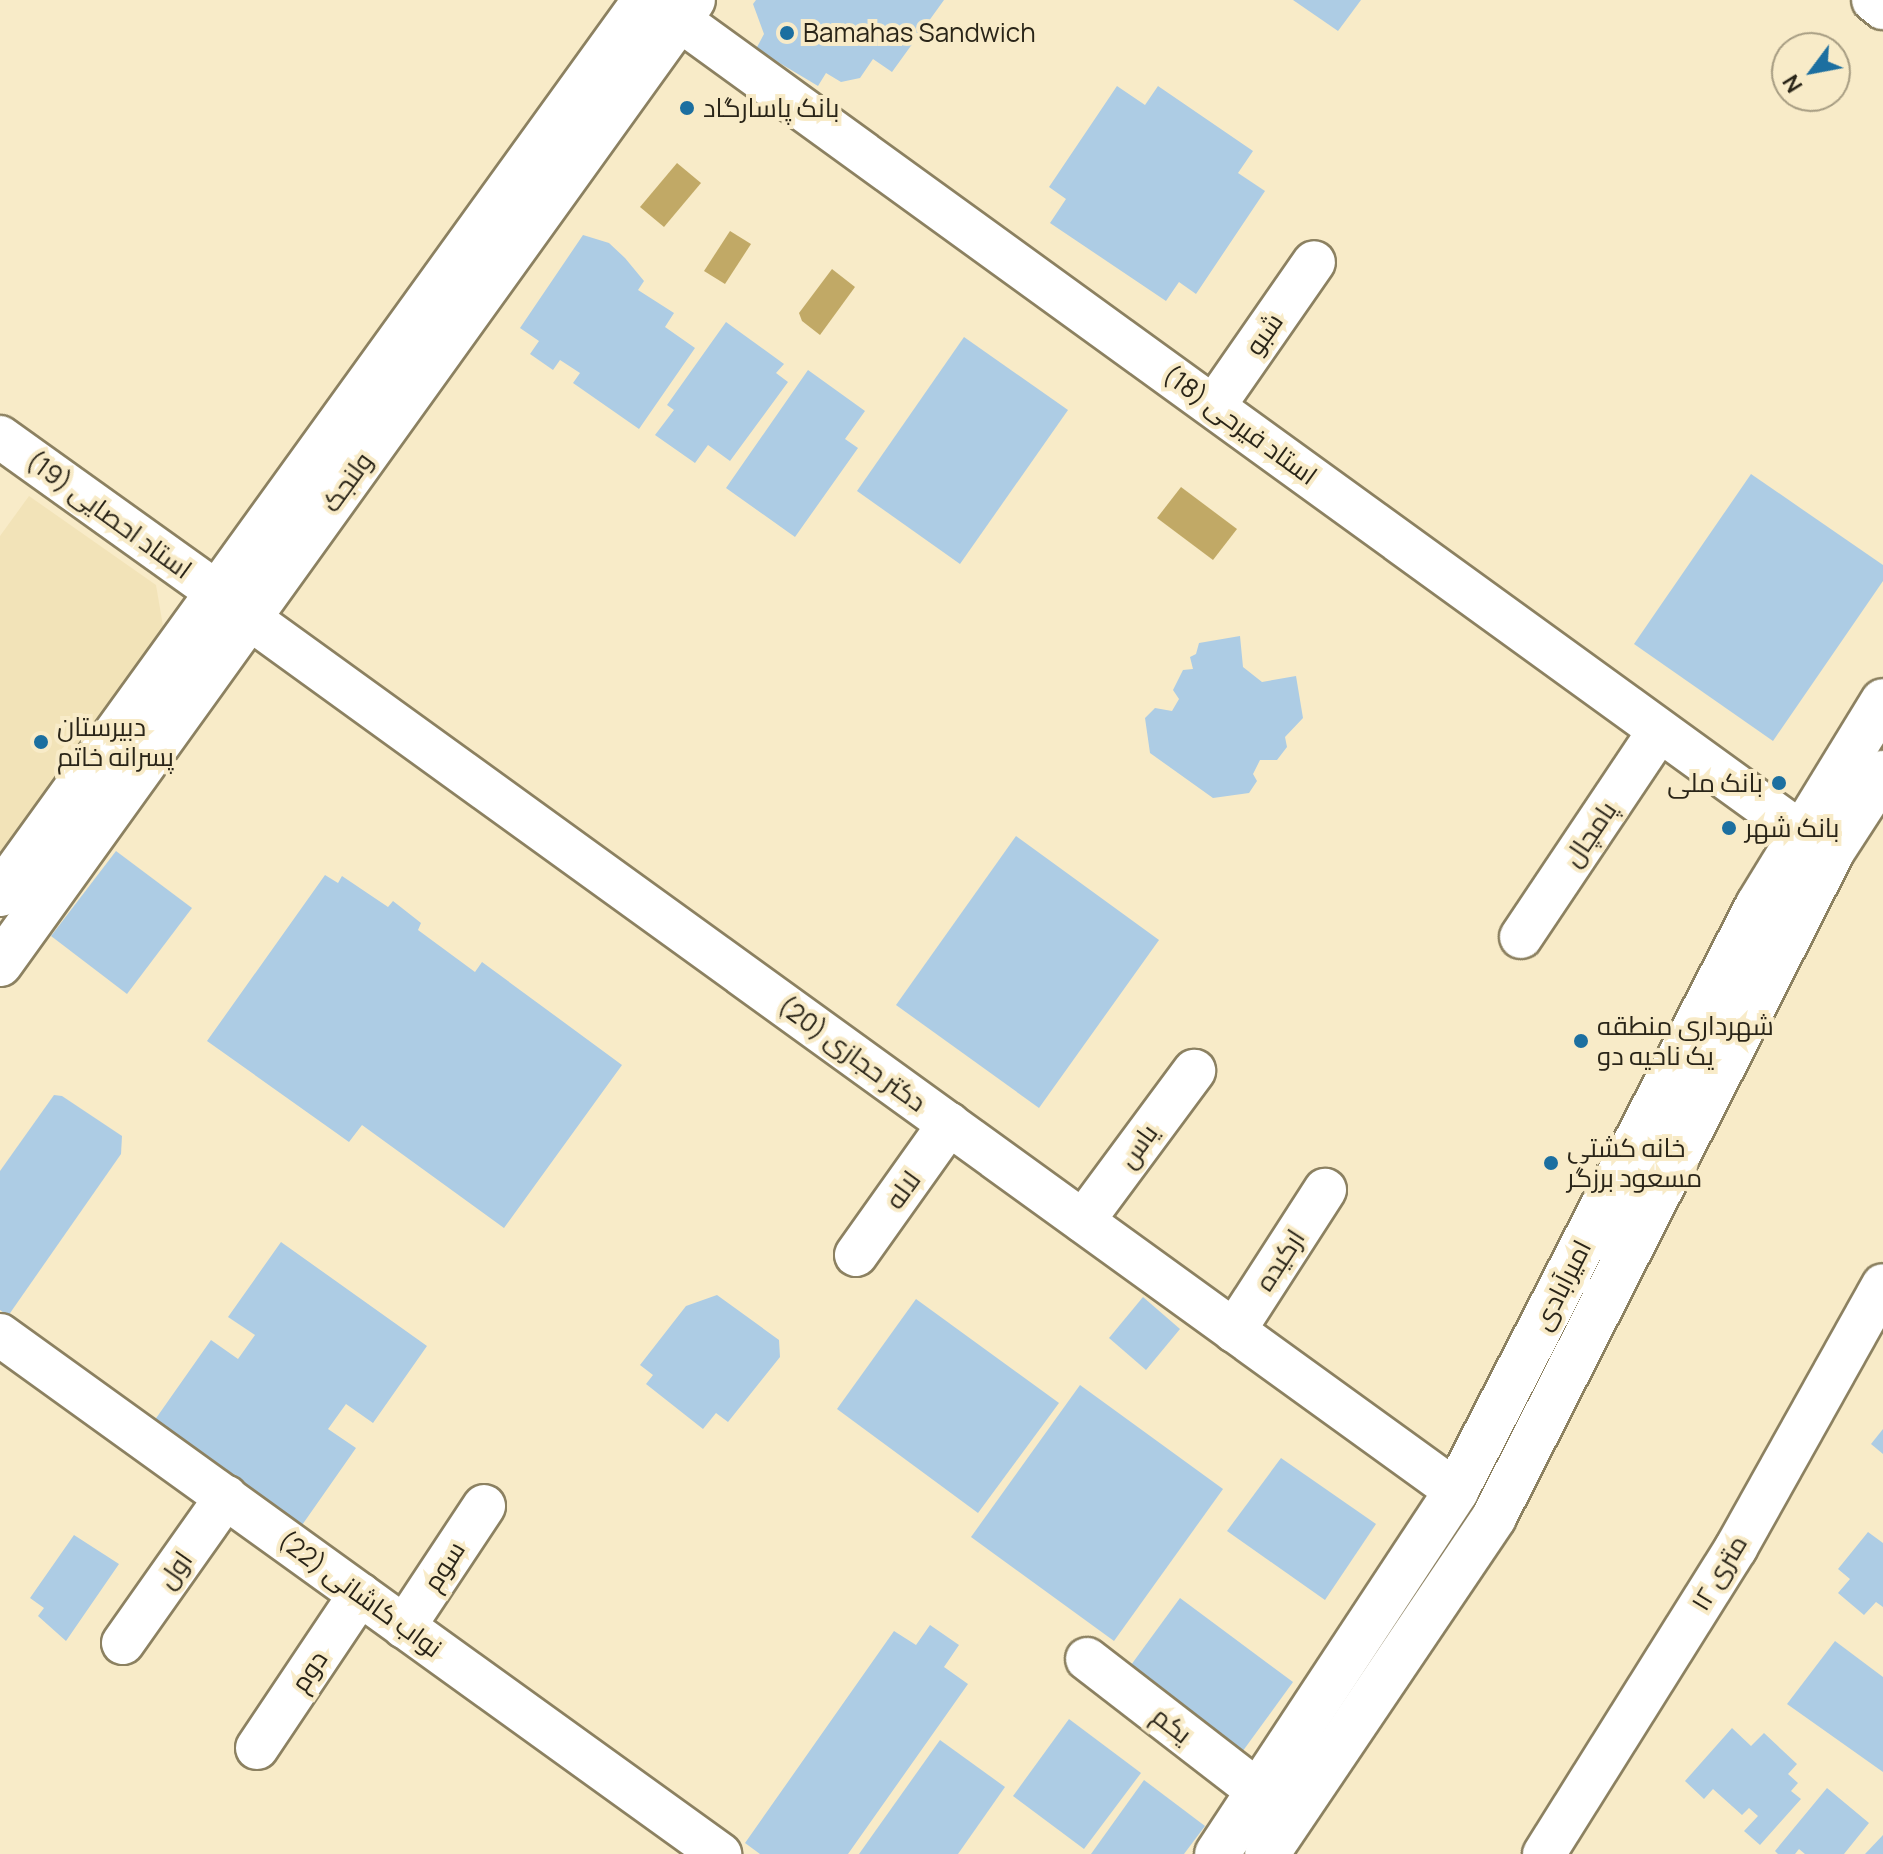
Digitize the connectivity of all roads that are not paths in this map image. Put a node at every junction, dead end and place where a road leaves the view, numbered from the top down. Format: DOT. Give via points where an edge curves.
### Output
graph roads {
  1 [pos="1873,0"];
  2 [pos="668,4"];
  3 [pos="1883,8"];
  4 [pos="1314,262"];
  5 [pos="1214,406"];
  6 [pos="0,437"];
  7 [pos="233,605"];
  8 [pos="1883,701"];
  9 [pos="1659,731"];
  10 [pos="1883,773"];
  11 [pos="1816,841"];
  12 [pos="0,894"];
  13 [pos="1521,937"];
  14 [pos="0,964"];
  15 [pos="1194,1071"];
  16 [pos="949,1124"];
  17 [pos="1325,1190"];
  18 [pos="1083,1221"];
  19 [pos="856,1255"];
  20 [pos="1883,1285"];
  21 [pos="1234,1331"];
  22 [pos="0,1335"];
  23 [pos="1456,1491"];
  24 [pos="226,1497"];
  25 [pos="484,1506"];
  26 [pos="1494,1517"];
  27 [pos="360,1594"];
  28 [pos="404,1627"];
  29 [pos="123,1643"];
  30 [pos="1087,1659"];
  31 [pos="257,1748"];
  32 [pos="1258,1791"];
  33 [pos="1235,1847"];
  34 [pos="720,1854"];
  35 [pos="1267,1854"];
  36 [pos="1544,1854"];
  1 -- 3 [label="street"];
  2 -- 5 [label="street, استاد فیرحی (18)"];
  2 -- 7 [label="street, ولنجک"];
  4 -- 5 [label="street, شبو"];
  5 -- 9 [label="street, استاد فیرحی (18)"];
  6 -- 7 [label="street, استاد احصایی (19)"];
  7 -- 12 [label="street, ولنجک"];
  7 -- 14 [label="street, ولنجک"];
  7 -- 16 [label="street, دکتر حجازی (20)"];
  8 -- 11 [label="street, امیرآبادی"];
  9 -- 11 [label="street, استاد فیرحی (18)"];
  9 -- 13 [label="street, پامچال"];
  10 -- 11 [label="street, امیرآبادی"];
  11 -- 23 [label="street, امیرآبادی" via="1758,905"];
  11 -- 26 [label="street, امیرآبادی"];
  15 -- 18 [label="street, یاس"];
  16 -- 18 [label="street, دکتر حجازی (20)"];
  16 -- 19 [label="street, لاله"];
  17 -- 21 [label="street, ارکیده"];
  18 -- 21 [label="street, دکتر حجازی (20)"];
  20 -- 36 [label="street, ۱۲ متری" via="1736,1548"];
  21 -- 23 [label="street, دکتر حجازی (20)"];
  22 -- 24 [label="street, نواب کاشانی (22)"];
  23 -- 26 [label="street"];
  23 -- 32 [label="street, امیرآبادی"];
  24 -- 27 [label="street, نواب کاشانی (22)"];
  24 -- 29 [label="street, اول"];
  25 -- 28 [label="street, سوم"];
  26 -- 35 [label="street, امیرآبادی"];
  27 -- 28 [label="street, نواب کاشانی (22)"];
  27 -- 31 [label="street, دوم"];
  28 -- 34 [label="street, نواب کاشانی (22)"];
  30 -- 32 [label="street, یکم"];
  32 -- 33 [label="street, امیرآبادی"];
}
